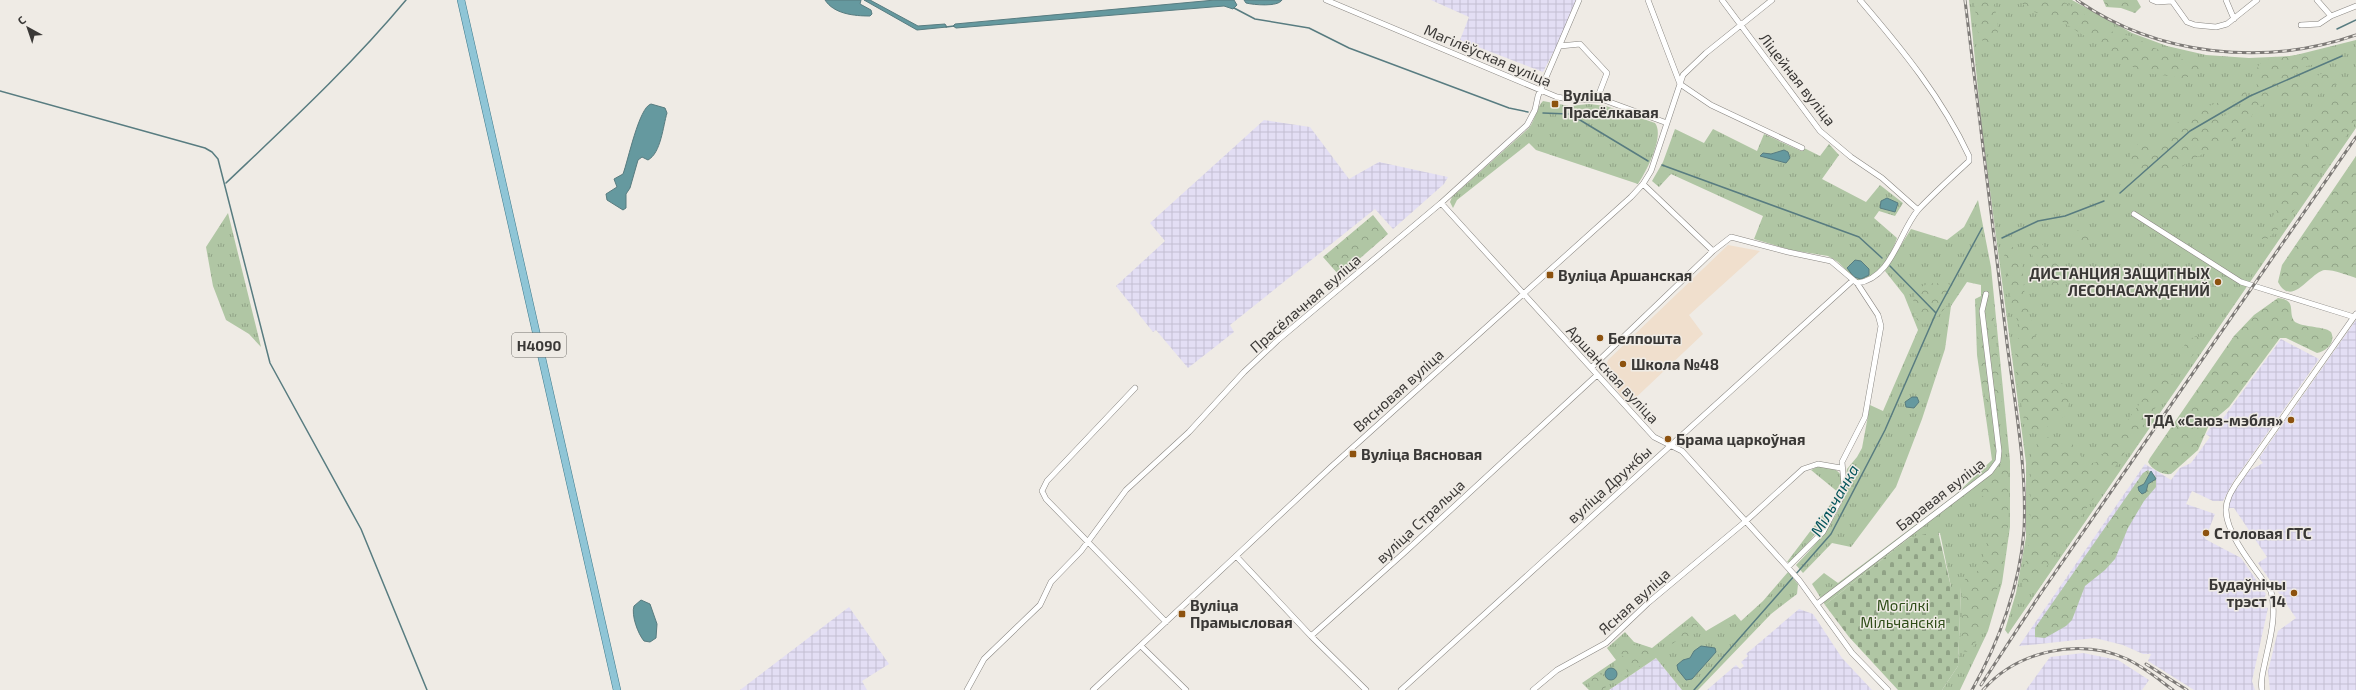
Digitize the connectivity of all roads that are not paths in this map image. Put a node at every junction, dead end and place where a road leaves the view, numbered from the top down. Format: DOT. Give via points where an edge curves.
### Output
graph roads {
  1 [pos="460,0"];
  2 [pos="1326,0"];
  3 [pos="1579,0"];
  4 [pos="1648,0"];
  5 [pos="1722,0"];
  6 [pos="1772,0"];
  7 [pos="1860,0"];
  8 [pos="2152,0"];
  9 [pos="2172,0"];
  10 [pos="2226,0"];
  11 [pos="2257,0"];
  12 [pos="2317,0"];
  13 [pos="2356,6"];
  14 [pos="2331,16"];
  15 [pos="2234,19"];
  16 [pos="2301,25"];
  17 [pos="1742,26"];
  18 [pos="1560,46"];
  19 [pos="1680,84"];
  20 [pos="1541,90"];
  21 [pos="1597,99"];
  22 [pos="1667,123"];
  23 [pos="1802,148"];
  24 [pos="1643,184"];
  25 [pos="1441,203"];
  26 [pos="1918,210"];
  27 [pos="2134,214"];
  28 [pos="1713,251"];
  29 [pos="1855,282"];
  30 [pos="1523,294"];
  31 [pos="1986,294"];
  32 [pos="2355,316"];
  33 [pos="1591,368"];
  34 [pos="1598,375"];
  35 [pos="1135,388"];
  36 [pos="1669,445"];
  37 [pos="1841,468"];
  38 [pos="1746,521"];
  39 [pos="1087,540"];
  40 [pos="1236,556"];
  41 [pos="1789,569"];
  42 [pos="1817,604"];
  43 [pos="1166,622"];
  44 [pos="1311,636"];
  45 [pos="1141,646"];
  46 [pos="617,690"];
  47 [pos="967,690"];
  48 [pos="1093,690"];
  49 [pos="1186,690"];
  50 [pos="1366,690"];
  51 [pos="1401,690"];
  52 [pos="1534,690"];
  53 [pos="1888,690"];
  54 [pos="2262,690"];
  1 -- 46 [label="main road, Н4090"];
  2 -- 20 [label="street, Магілёўская вуліца"];
  3 -- 18 [label="street, Прасёлачная вуліца"];
  4 -- 19 [label="street"];
  5 -- 17 [label="street, Ліцейная вуліца"];
  6 -- 17 [label="street, Вясновая вуліца"];
  7 -- 26 [label="street, вуліца Дружбы" via="1902,49 1941,103 1969,156 1969,161"];
  8 -- 9 [label="street"];
  9 -- 15 [label="street" via="2184,19 2195,25 2216,27"];
  10 -- 15 [label="street"];
  11 -- 15 [label="street"];
  12 -- 14 [label="street"];
  13 -- 14 [label="street"];
  14 -- 16 [label="street" via="2319,24"];
  17 -- 19 [label="street, Вясновая вуліца" via="1692,65 1683,75"];
  17 -- 26 [label="street, Ліцейная вуліца" via="1820,131 1882,178"];
  18 -- 20 [label="street, Прасёлачная вуліца"];
  18 -- 21 [label="street" via="1580,44 1607,73"];
  19 -- 22 [label="street, Вясновая вуліца"];
  19 -- 23 [label="street" via="1711,106"];
  20 -- 21 [label="street, Магілёўская вуліца" via="1568,99"];
  20 -- 25 [label="street, Прасёлачная вуліца" via="1527,125"];
  21 -- 22 [label="street, Магілёўская вуліца"];
  22 -- 24 [label="street, Вясновая вуліца" via="1654,164"];
  24 -- 28 [label="street"];
  24 -- 30 [label="street, Вясновая вуліца"];
  25 -- 30 [label="street, Аршанская вуліца"];
  25 -- 39 [label="street, Прасёлачная вуліца" via="1261,356 1188,432 1126,490"];
  26 -- 29 [label="street, вуліца Дружбы" via="1885,266 1865,281"];
  27 -- 32 [label="street" via="2241,282"];
  28 -- 29 [label="street" via="1731,237 1826,259"];
  28 -- 33 [label="street"];
  29 -- 36 [label="street, вуліца Дружбы"];
  29 -- 37 [label="street" via="1876,310 1881,326 1865,417 1843,458"];
  30 -- 33 [label="street, Аршанская вуліца"];
  30 -- 40 [label="street, Вясновая вуліца"];
  31 -- 42 [label="street, Баравая вуліца" via="1982,311 1998,461 1990,472"];
  32 -- 54 [label="street" via="2228,499 2227,519 2232,532 2271,591 2274,602"];
  33 -- 34 [label="street, Аршанская вуліца"];
  34 -- 36 [label="street, Аршанская вуліца" via="1657,439"];
  34 -- 44 [label="street, вуліца Стральца"];
  35 -- 39 [label="street" via="1048,481 1042,491 1046,499"];
  36 -- 38 [label="street, Аршанская вуліца" via="1682,451"];
  36 -- 51 [label="street, вуліца Дружбы"];
  37 -- 38 [label="street, Ясная вуліца" via="1818,464 1808,466"];
  37 -- 41 [label="street" via="1843,492 1830,522"];
  38 -- 41 [label="street, Аршанская вуліца"];
  38 -- 52 [label="street, Ясная вуліца" via="1648,602 1606,643 1557,670"];
  39 -- 43 [label="street"];
  39 -- 47 [label="street, Прасёлачная вуліца" via="1081,551 1051,582 1040,605 984,659"];
  40 -- 43 [label="street, Вясновая вуліца"];
  40 -- 44 [label="street"];
  41 -- 42 [label="street, Аршанская вуліца"];
  42 -- 53 [label="street, Аршанская вуліца" via="1852,653"];
  43 -- 45 [label="street, Вясновая вуліца"];
  44 -- 50 [label="street"];
  45 -- 48 [label="street, Вясновая вуліца"];
  45 -- 49 [label="street"];
}
